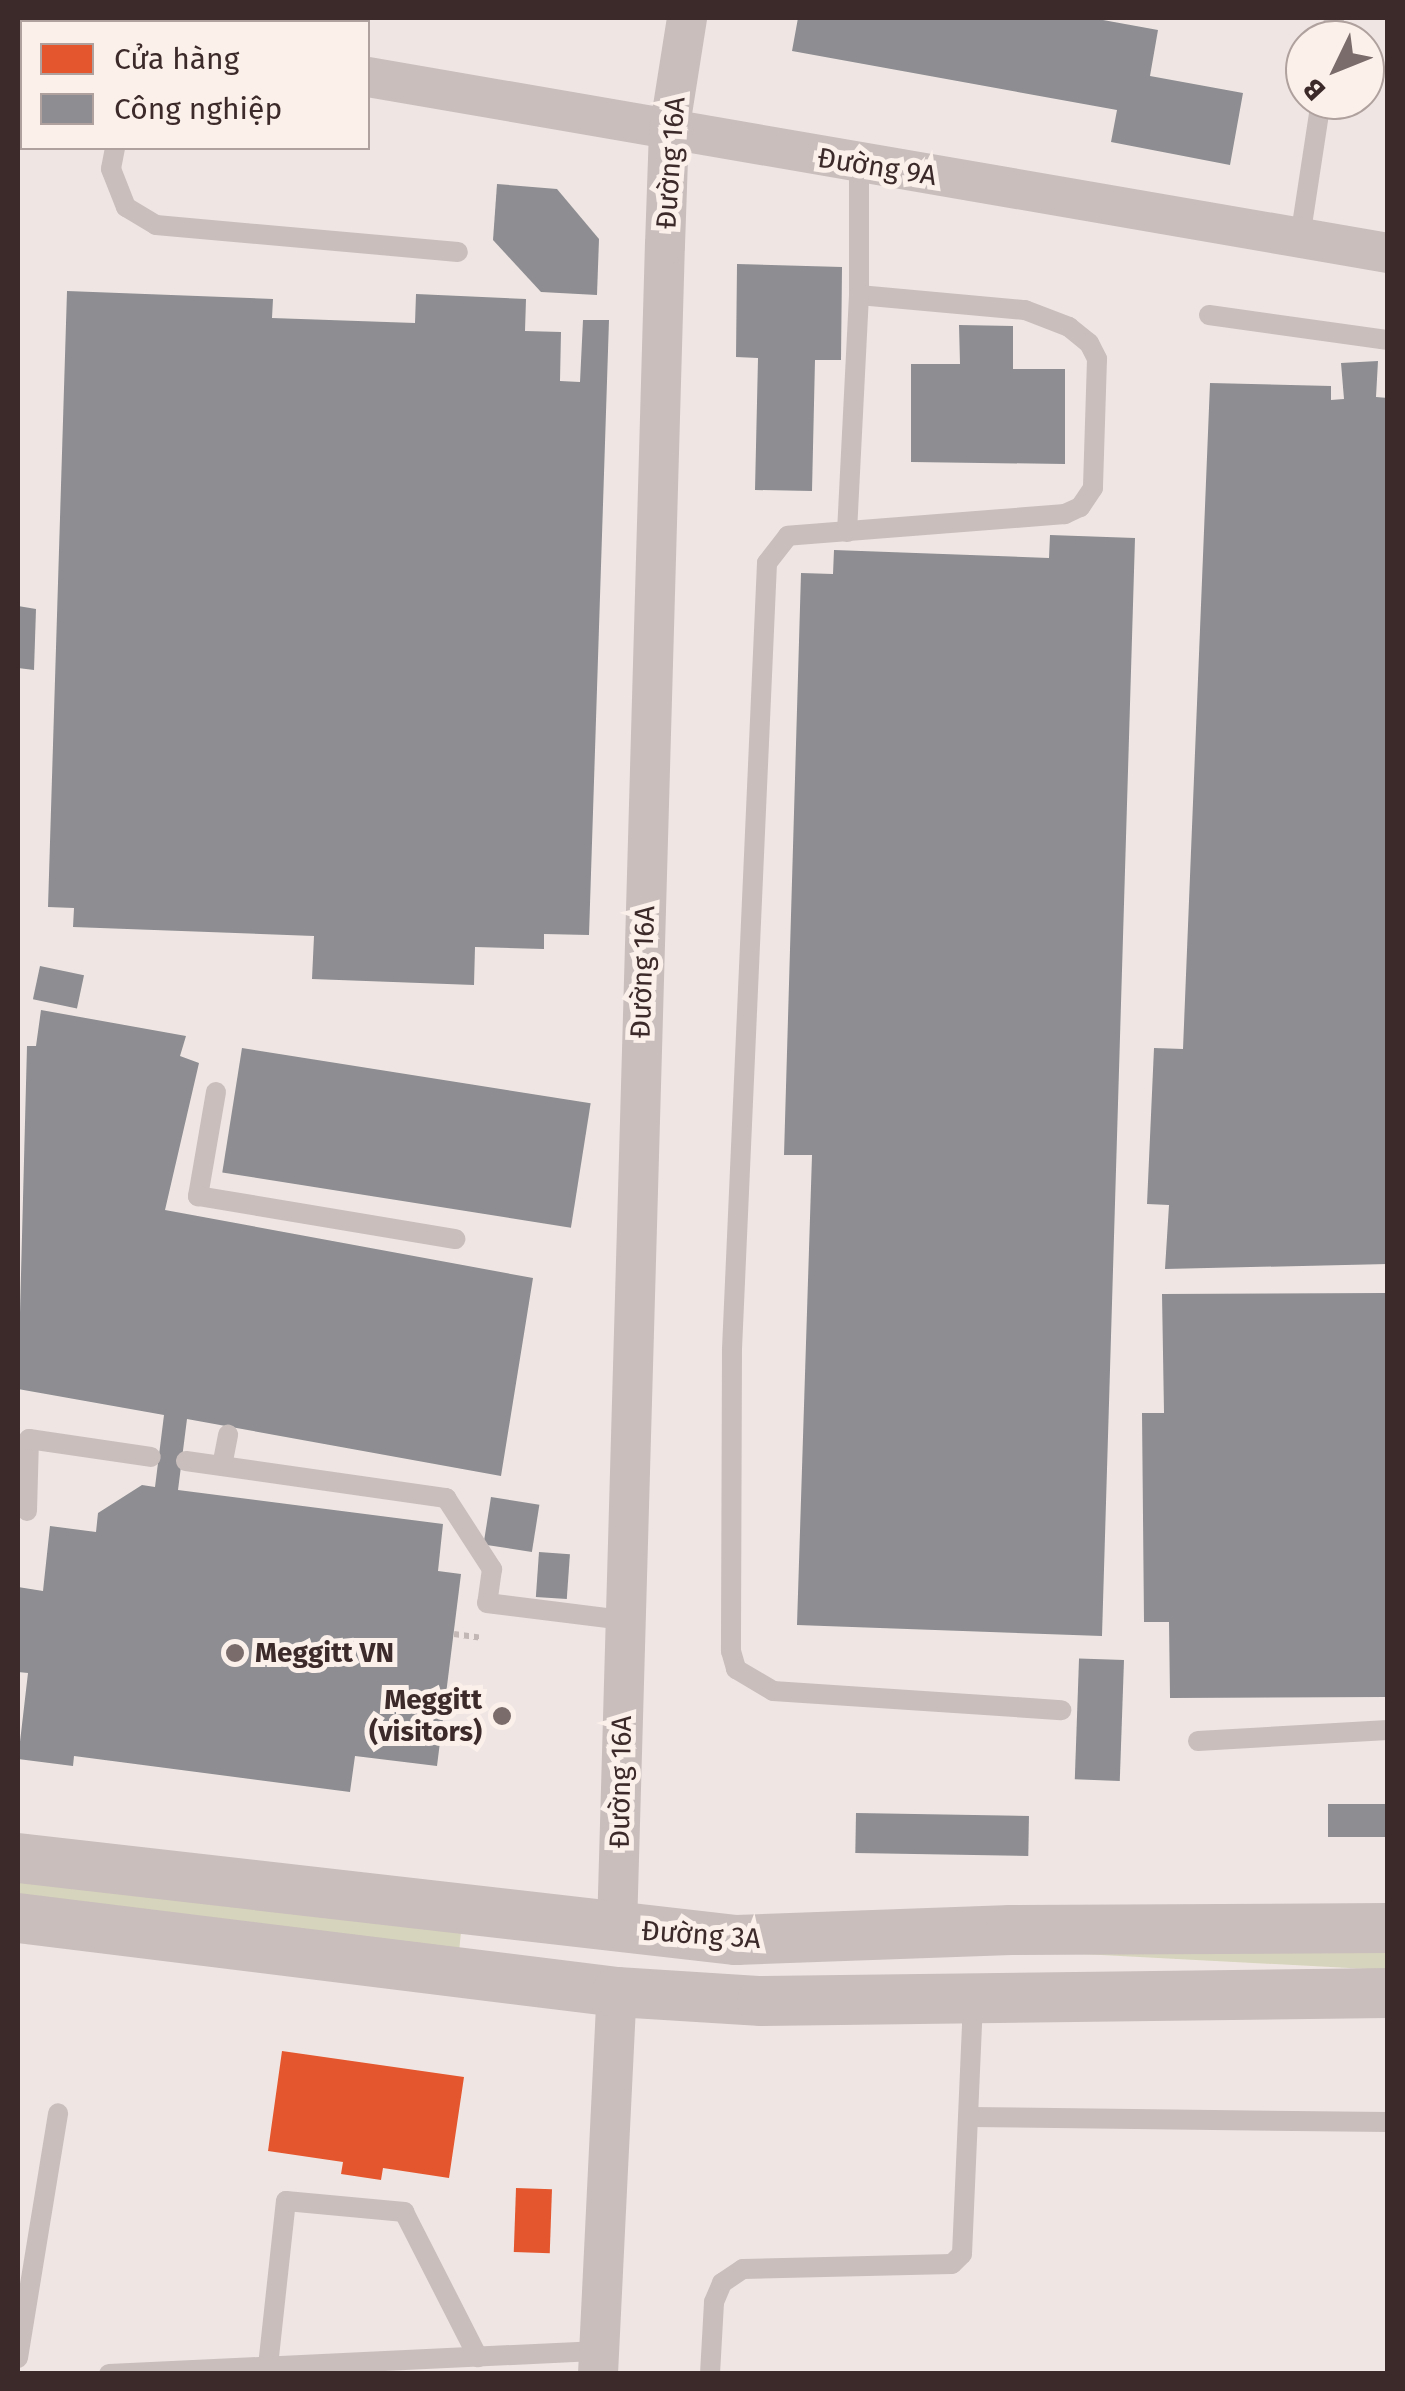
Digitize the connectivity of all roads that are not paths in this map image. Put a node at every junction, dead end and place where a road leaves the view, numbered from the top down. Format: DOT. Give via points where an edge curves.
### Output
graph roads {
  1 [pos="687,18"];
  2 [pos="370,77"];
  3 [pos="1319,120"];
  4 [pos="669,132"];
  5 [pos="114,150"];
  6 [pos="858,163"];
  7 [pos="1300,238"];
  8 [pos="458,252"];
  9 [pos="1388,254"];
  10 [pos="858,295"];
  11 [pos="1208,314"];
  12 [pos="1388,340"];
  13 [pos="847,532"];
  14 [pos="216,1092"];
  15 [pos="455,1238"];
  16 [pos="228,1435"];
  17 [pos="151,1456"];
  18 [pos="186,1461"];
  19 [pos="222,1466"];
  20 [pos="27,1512"];
  21 [pos="624,1620"];
  22 [pos="1061,1710"];
  23 [pos="1388,1730"];
  24 [pos="1198,1742"];
  25 [pos="18,1858"];
  26 [pos="18,1918"];
  27 [pos="1388,1928"];
  28 [pos="617,1929"];
  29 [pos="617,1992"];
  30 [pos="1388,1993"];
  31 [pos="973,2001"];
  32 [pos="58,2112"];
  33 [pos="970,2117"];
  34 [pos="1388,2122"];
  35 [pos="478,2357"];
  36 [pos="18,2358"];
  37 [pos="598,2362"];
  38 [pos="268,2366"];
  39 [pos="109,2374"];
  40 [pos="710,2374"];
  1 -- 4 [label="street, Đường 16A"];
  2 -- 4 [label="street, Đường 9A"];
  3 -- 7 [label="lane"];
  4 -- 6 [label="street, Đường 9A"];
  4 -- 21 [label="street, Đường 16A"];
  5 -- 8 [label="lane" via="111,169 126,207 156,226"];
  6 -- 7 [label="street, Đường 9A"];
  6 -- 10 [label="lane"];
  7 -- 9 [label="street, Đường 9A"];
  10 -- 13 [label="lane"];
  10 -- 13 [label="lane" via="1025,310 1079,335 1096,359 1093,488 1080,507 1065,514"];
  11 -- 12 [label="lane"];
  13 -- 22 [label="lane" via="788,536 767,563 732,1350 730,1651 736,1670 774,1690"];
  14 -- 15 [label="lane" via="198,1196 268,1216"];
  16 -- 19 [label="lane"];
  17 -- 20 [label="lane" via="30,1440"];
  18 -- 19 [label="lane"];
  19 -- 21 [label="lane" via="446,1498 492,1570 488,1603"];
  21 -- 28 [label="street, Đường 16A"];
  23 -- 24 [label="lane"];
  25 -- 28 [label="street, Đường 3A"];
  26 -- 29 [label="street"];
  27 -- 28 [label="street, Đường 3A" via="1010,1930 763,1941"];
  28 -- 29 [label="street"];
  29 -- 31 [label="street" via="762,2002"];
  29 -- 37 [label="street"];
  30 -- 31 [label="street"];
  31 -- 33 [label="lane"];
  32 -- 36 [label="lane"];
  33 -- 34 [label="lane"];
  33 -- 40 [label="lane" via="962,2254 952,2264 742,2270 722,2283 714,2302"];
  35 -- 37 [label="lane"];
  35 -- 38 [label="lane"];
  35 -- 38 [label="lane" via="404,2212 286,2201"];
  38 -- 39 [label="lane"];
}
